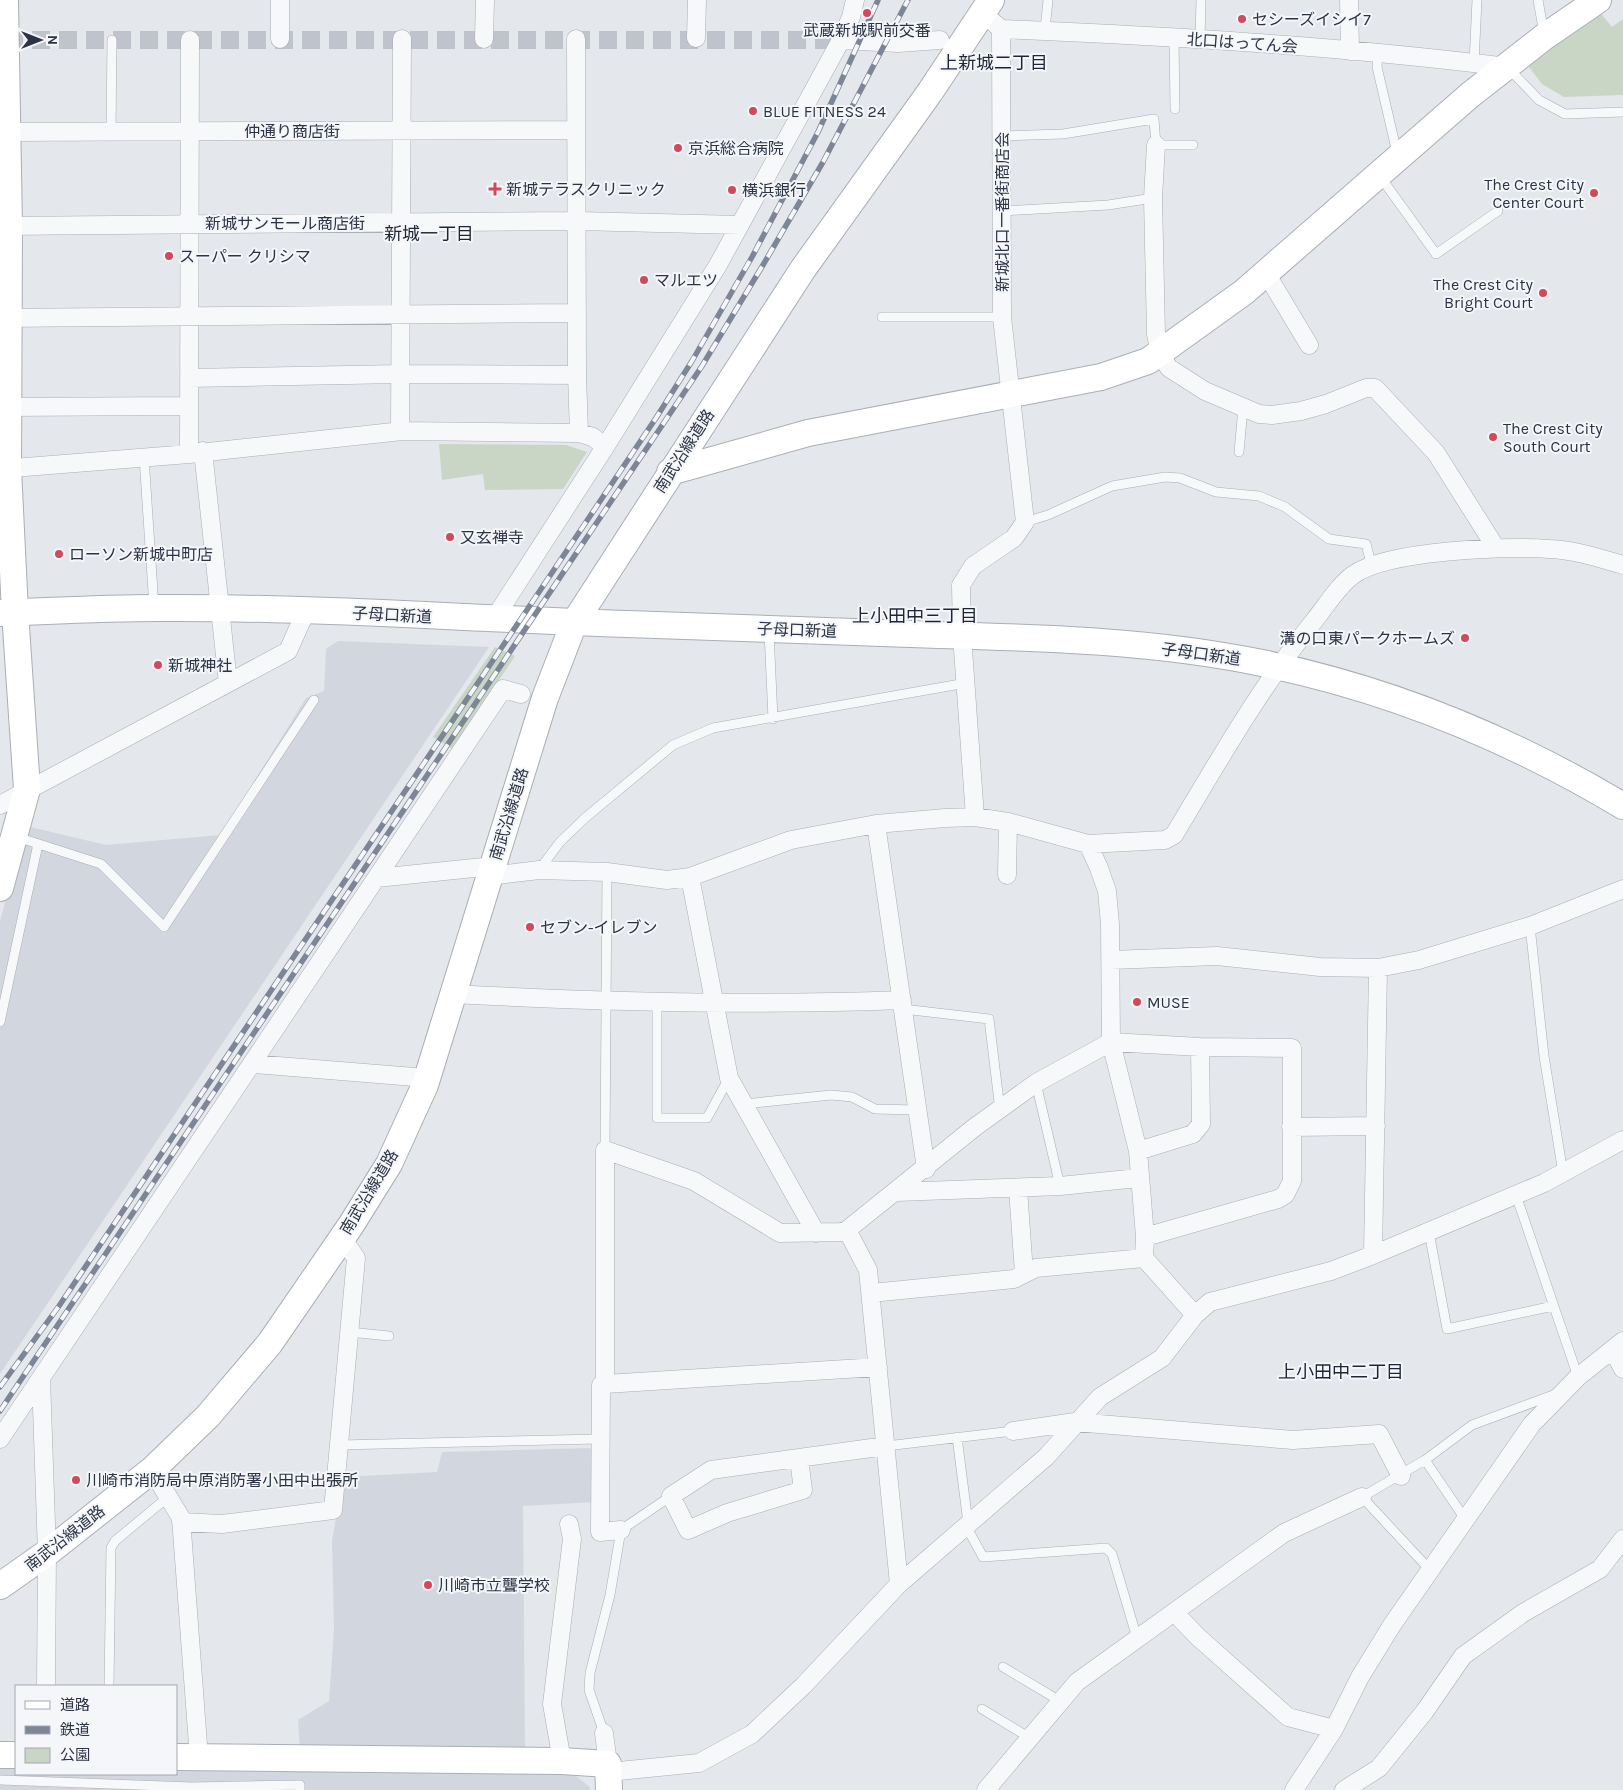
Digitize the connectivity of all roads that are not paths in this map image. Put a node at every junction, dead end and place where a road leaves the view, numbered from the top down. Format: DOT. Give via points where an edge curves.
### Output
graph roads {
  1 [pos="5,0"];
  2 [pos="280,0"];
  3 [pos="485,0"];
  4 [pos="697,0"];
  5 [pos="855,0"];
  6 [pos="1048,0"];
  7 [pos="1201,0"];
  8 [pos="1349,0"];
  9 [pos="1477,0"];
  10 [pos="1538,0"];
  11 [pos="1598,0"];
  12 [pos="991,14"];
  13 [pos="1045,30"];
  14 [pos="696,38"];
  15 [pos="1174,38"];
  16 [pos="1544,38"];
  17 [pos="280,39"];
  18 [pos="402,39"];
  19 [pos="484,39"];
  20 [pos="576,39"];
  21 [pos="1200,39"];
  22 [pos="3,40"];
  23 [pos="112,40"];
  24 [pos="190,40"];
  25 [pos="840,40"];
  26 [pos="940,40"];
  27 [pos="1350,51"];
  28 [pos="1378,54"];
  29 [pos="1474,63"];
  30 [pos="1507,67"];
  31 [pos="1175,108"];
  32 [pos="1623,112"];
  33 [pos="576,130"];
  34 [pos="111,131"];
  35 [pos="189,131"];
  36 [pos="402,131"];
  37 [pos="4,132"];
  38 [pos="1002,136"];
  39 [pos="1156,145"];
  40 [pos="1193,145"];
  41 [pos="1398,157"];
  42 [pos="1379,174"];
  43 [pos="1153,198"];
  44 [pos="1498,210"];
  45 [pos="1002,211"];
  46 [pos="577,221"];
  47 [pos="401,222"];
  48 [pos="188,224"];
  49 [pos="740,225"];
  50 [pos="4,226"];
  51 [pos="1266,273"];
  52 [pos="577,313"];
  53 [pos="401,314"];
  54 [pos="188,317"];
  55 [pos="882,317"];
  56 [pos="1002,317"];
  57 [pos="4,318"];
  58 [pos="1309,345"];
  59 [pos="1160,354"];
  60 [pos="400,374"];
  61 [pos="577,375"];
  62 [pos="189,378"];
  63 [pos="1011,395"];
  64 [pos="189,406"];
  65 [pos="4,407"];
  66 [pos="1243,408"];
  67 [pos="400,431"];
  68 [pos="579,434"];
  69 [pos="605,447"];
  70 [pos="1239,452"];
  71 [pos="196,453"];
  72 [pos="144,458"];
  73 [pos="4,469"];
  74 [pos="670,472"];
  75 [pos="1025,522"];
  76 [pos="1496,548"];
  77 [pos="1623,565"];
  78 [pos="1372,567"];
  79 [pos="154,608"];
  80 [pos="220,608"];
  81 [pos="306,611"];
  82 [pos="7,612"];
  83 [pos="494,620"];
  84 [pos="574,622"];
  85 [pos="769,629"];
  86 [pos="962,635"];
  87 [pos="1278,666"];
  88 [pos="228,683"];
  89 [pos="966,683"];
  90 [pos="521,694"];
  91 [pos="314,700"];
  92 [pos="773,719"];
  93 [pos="27,789"];
  94 [pos="0,805"];
  95 [pos="1623,806"];
  96 [pos="975,817"];
  97 [pos="1008,822"];
  98 [pos="876,824"];
  99 [pos="26,840"];
  100 [pos="1088,844"];
  101 [pos="540,870"];
  102 [pos="492,871"];
  103 [pos="607,872"];
  104 [pos="1007,875"];
  105 [pos="690,877"];
  106 [pos="377,878"];
  107 [pos="0,888"];
  108 [pos="1623,889"];
  109 [pos="1530,926"];
  110 [pos="1111,960"];
  111 [pos="1378,968"];
  112 [pos="453,994"];
  113 [pos="607,1002"];
  114 [pos="658,1002"];
  115 [pos="717,1004"];
  116 [pos="902,1004"];
  117 [pos="0,1022"];
  118 [pos="1111,1042"];
  119 [pos="1200,1047"];
  120 [pos="253,1064"];
  121 [pos="427,1078"];
  122 [pos="729,1078"];
  123 [pos="1036,1083"];
  124 [pos="744,1104"];
  125 [pos="917,1110"];
  126 [pos="1000,1110"];
  127 [pos="1376,1126"];
  128 [pos="1291,1127"];
  129 [pos="1623,1140"];
  130 [pos="604,1150"];
  131 [pos="1138,1151"];
  132 [pos="926,1169"];
  133 [pos="1563,1173"];
  134 [pos="1138,1178"];
  135 [pos="1060,1186"];
  136 [pos="1018,1188"];
  137 [pos="897,1192"];
  138 [pos="1516,1195"];
  139 [pos="847,1230"];
  140 [pos="1429,1232"];
  141 [pos="816,1233"];
  142 [pos="1145,1237"];
  143 [pos="342,1238"];
  144 [pos="1373,1255"];
  145 [pos="1144,1258"];
  146 [pos="1024,1273"];
  147 [pos="871,1293"];
  148 [pos="1553,1306"];
  149 [pos="1195,1315"];
  150 [pos="349,1332"];
  151 [pos="390,1336"];
  152 [pos="1618,1346"];
  153 [pos="878,1367"];
  154 [pos="1623,1369"];
  155 [pos="1578,1377"];
  156 [pos="41,1378"];
  157 [pos="604,1384"];
  158 [pos="1564,1392"];
  159 [pos="1075,1422"];
  160 [pos="1013,1430"];
  161 [pos="957,1437"];
  162 [pos="0,1439"];
  163 [pos="600,1439"];
  164 [pos="339,1445"];
  165 [pos="886,1446"];
  166 [pos="798,1459"];
  167 [pos="1425,1460"];
  168 [pos="152,1470"];
  169 [pos="1401,1476"];
  170 [pos="671,1496"];
  171 [pos="168,1497"];
  172 [pos="1362,1497"];
  173 [pos="1465,1519"];
  174 [pos="181,1522"];
  175 [pos="569,1524"];
  176 [pos="967,1525"];
  177 [pos="621,1530"];
  178 [pos="1623,1539"];
  179 [pos="47,1554"];
  180 [pos="1430,1570"];
  181 [pos="899,1584"];
  182 [pos="0,1586"];
  183 [pos="1174,1612"];
  184 [pos="1137,1638"];
  185 [pos="1003,1667"];
  186 [pos="46,1685"];
  187 [pos="109,1685"];
  188 [pos="1060,1701"];
  189 [pos="982,1709"];
  190 [pos="1334,1729"];
  191 [pos="604,1733"];
  192 [pos="1030,1738"];
  193 [pos="0,1755"];
  194 [pos="15,1755"];
  195 [pos="188,1757"];
  196 [pos="562,1761"];
  197 [pos="608,1775"];
  198 [pos="0,1780"];
  199 [pos="127,1787"];
  200 [pos="208,1788"];
  201 [pos="300,1790"];
  202 [pos="986,1790"];
  203 [pos="1294,1790"];
  204 [pos="1344,1790"];
  1 -- 22 [label="street"];
  2 -- 17 [label="street"];
  3 -- 19 [label="street"];
  4 -- 14 [label="street"];
  5 -- 25 [label="street"];
  6 -- 13 [label="lane"];
  7 -- 21 [label="lane"];
  8 -- 27 [label="street"];
  9 -- 29 [label="lane"];
  10 -- 16 [label="lane"];
  11 -- 16 [label="street"];
  12 -- 13 [label="street, 北口はってん会"];
  12 -- 38 [label="street, 新城北口一番街商店会"];
  12 -- 74 [label="street, 南武沿線道路" via="803,269"];
  13 -- 15 [label="street, 北口はってん会"];
  15 -- 21 [label="street, 北口はってん会"];
  15 -- 31 [label="lane"];
  16 -- 30 [label="street"];
  18 -- 36 [label="street"];
  20 -- 33 [label="street"];
  21 -- 27 [label="street, 北口はってん会"];
  22 -- 37 [label="street"];
  23 -- 34 [label="lane"];
  24 -- 35 [label="street"];
  25 -- 26 [label="street" via="898,43"];
  25 -- 49 [label="street"];
  27 -- 28 [label="street, 北口はってん会"];
  28 -- 29 [label="street, 北口はってん会"];
  28 -- 41 [label="lane" via="1377,67"];
  29 -- 30 [label="street, 北口はってん会"];
  30 -- 32 [label="lane" via="1539,100 1565,114"];
  30 -- 41 [label="street"];
  33 -- 36 [label="street, 仲通り商店街"];
  33 -- 46 [label="street"];
  34 -- 35 [label="street, 仲通り商店街"];
  34 -- 37 [label="street, 仲通り商店街"];
  35 -- 36 [label="street, 仲通り商店街"];
  35 -- 48 [label="street"];
  36 -- 47 [label="street"];
  37 -- 50 [label="street"];
  38 -- 39 [label="lane" via="1063,134 1154,119"];
  38 -- 45 [label="street, 新城北口一番街商店会"];
  39 -- 40 [label="lane"];
  39 -- 43 [label="street"];
  41 -- 42 [label="street"];
  42 -- 44 [label="lane" via="1436,254"];
  42 -- 51 [label="street"];
  43 -- 45 [label="lane" via="1108,205"];
  43 -- 59 [label="street" via="1156,334"];
  45 -- 56 [label="street, 新城北口一番街商店会"];
  46 -- 47 [label="street, 新城サンモール商店街"];
  46 -- 49 [label="street, 新城サンモール商店街"];
  46 -- 52 [label="street"];
  47 -- 48 [label="street, 新城サンモール商店街"];
  47 -- 53 [label="street"];
  48 -- 50 [label="street, 新城サンモール商店街"];
  48 -- 54 [label="street"];
  49 -- 69 [label="street"];
  50 -- 57 [label="street"];
  51 -- 58 [label="street"];
  51 -- 59 [label="street"];
  52 -- 53 [label="street"];
  52 -- 61 [label="street"];
  53 -- 54 [label="street"];
  53 -- 60 [label="street"];
  54 -- 57 [label="street"];
  54 -- 62 [label="street"];
  55 -- 56 [label="lane"];
  56 -- 63 [label="street, 新城北口一番街商店会"];
  57 -- 65 [label="street"];
  59 -- 63 [label="street" via="1101,377"];
  59 -- 66 [label="street" via="1169,368 1205,391"];
  60 -- 61 [label="street"];
  60 -- 62 [label="street"];
  60 -- 67 [label="street"];
  61 -- 68 [label="street"];
  62 -- 64 [label="street"];
  63 -- 74 [label="street" via="808,433"];
  63 -- 75 [label="street, 新城北口一番街商店会"];
  64 -- 65 [label="street"];
  64 -- 71 [label="street"];
  65 -- 73 [label="street"];
  66 -- 70 [label="lane"];
  66 -- 76 [label="street" via="1259,414 1288,414 1326,404 1366,388 1375,388 1436,453"];
  67 -- 68 [label="street"];
  67 -- 71 [label="street"];
  68 -- 69 [label="street" via="593,437"];
  69 -- 83 [label="street"];
  71 -- 72 [label="street"];
  71 -- 80 [label="street"];
  72 -- 73 [label="street"];
  72 -- 79 [label="lane"];
  73 -- 82 [label="street"];
  74 -- 84 [label="street, 南武沿線道路"];
  75 -- 78 [label="lane" via="1112,486 1165,477 1180,478 1216,492 1259,496 1285,507 1329,539 1366,544"];
  75 -- 86 [label="street" via="1014,538 973,566 962,585"];
  76 -- 77 [label="street" via="1584,553"];
  76 -- 78 [label="street" via="1394,558"];
  78 -- 87 [label="street" via="1354,575 1341,587"];
  79 -- 80 [label="street, 子母口新道"];
  79 -- 82 [label="street, 子母口新道"];
  80 -- 81 [label="street, 子母口新道"];
  80 -- 88 [label="street"];
  81 -- 83 [label="street, 子母口新道"];
  81 -- 88 [label="street" via="288,651"];
  82 -- 93 [label="street"];
  83 -- 84 [label="street, 子母口新道"];
  84 -- 85 [label="street, 子母口新道"];
  84 -- 102 [label="street, 南武沿線道路" via="546,698"];
  85 -- 86 [label="street, 子母口新道"];
  85 -- 92 [label="lane"];
  86 -- 87 [label="street, 子母口新道" via="1073,639 1172,648"];
  86 -- 89 [label="street"];
  87 -- 95 [label="street, 子母口新道" via="1365,689 1460,723 1567,773"];
  87 -- 100 [label="street" via="1174,835 1165,840"];
  88 -- 93 [label="street"];
  89 -- 92 [label="lane"];
  89 -- 96 [label="street"];
  90 -- 106 [label="street" via="503,689"];
  91 -- 99 [label="lane" via="164,927 101,864"];
  92 -- 101 [label="lane" via="713,728 673,745 585,818 560,842"];
  93 -- 94 [label="street"];
  93 -- 99 [label="street"];
  96 -- 97 [label="street"];
  96 -- 98 [label="street"];
  97 -- 100 [label="street"];
  97 -- 104 [label="street"];
  98 -- 105 [label="street" via="791,840"];
  98 -- 116 [label="street"];
  99 -- 107 [label="street"];
  99 -- 117 [label="lane"];
  100 -- 110 [label="street" via="1107,891"];
  101 -- 102 [label="street"];
  101 -- 103 [label="street"];
  102 -- 106 [label="street"];
  102 -- 112 [label="street, 南武沿線道路"];
  103 -- 105 [label="street" via="667,880"];
  103 -- 113 [label="lane"];
  105 -- 115 [label="street"];
  106 -- 120 [label="street"];
  108 -- 109 [label="street"];
  109 -- 111 [label="street" via="1419,960"];
  109 -- 133 [label="lane" via="1544,1056"];
  110 -- 111 [label="street" via="1217,956 1320,967"];
  110 -- 118 [label="street"];
  111 -- 127 [label="street"];
  112 -- 113 [label="street"];
  112 -- 121 [label="street, 南武沿線道路"];
  113 -- 114 [label="street"];
  113 -- 130 [label="lane"];
  114 -- 115 [label="street"];
  114 -- 122 [label="lane" via="657,1118 707,1118"];
  115 -- 116 [label="street"];
  115 -- 122 [label="street"];
  116 -- 125 [label="street"];
  116 -- 126 [label="lane" via="988,1019"];
  118 -- 119 [label="street"];
  118 -- 123 [label="street"];
  118 -- 131 [label="street"];
  119 -- 128 [label="street" via="1292,1048"];
  119 -- 131 [label="street" via="1201,1124 1193,1134"];
  120 -- 121 [label="street"];
  120 -- 156 [label="street"];
  121 -- 143 [label="street, 南武沿線道路" via="389,1164"];
  122 -- 124 [label="street"];
  123 -- 126 [label="street"];
  123 -- 135 [label="lane"];
  124 -- 125 [label="lane" via="831,1095 852,1097 875,1109"];
  124 -- 141 [label="street"];
  125 -- 132 [label="street"];
  126 -- 132 [label="street"];
  127 -- 128 [label="street"];
  127 -- 144 [label="street"];
  128 -- 142 [label="street" via="1292,1181 1285,1195"];
  129 -- 133 [label="street"];
  130 -- 141 [label="street" via="694,1180 780,1234"];
  130 -- 157 [label="street"];
  131 -- 134 [label="street"];
  132 -- 137 [label="street"];
  133 -- 138 [label="street"];
  134 -- 135 [label="street"];
  134 -- 142 [label="street"];
  135 -- 136 [label="street"];
  136 -- 137 [label="street"];
  136 -- 146 [label="street"];
  137 -- 139 [label="street"];
  138 -- 140 [label="street"];
  138 -- 148 [label="lane"];
  139 -- 141 [label="street"];
  139 -- 147 [label="street" via="868,1270"];
  140 -- 144 [label="street"];
  140 -- 148 [label="lane" via="1447,1329"];
  142 -- 145 [label="street"];
  143 -- 150 [label="street" via="356,1258"];
  143 -- 168 [label="street, 南武沿線道路" via="270,1343 208,1416"];
  144 -- 149 [label="street" via="1330,1271 1210,1302"];
  145 -- 146 [label="street" via="1036,1268"];
  145 -- 149 [label="street"];
  146 -- 147 [label="street" via="1014,1279"];
  147 -- 153 [label="street"];
  148 -- 155 [label="lane"];
  149 -- 159 [label="street" via="1162,1358 1100,1397"];
  150 -- 151 [label="lane"];
  150 -- 164 [label="street"];
  152 -- 154 [label="street"];
  152 -- 155 [label="street"];
  153 -- 157 [label="street"];
  153 -- 165 [label="street"];
  155 -- 158 [label="street"];
  156 -- 162 [label="street"];
  156 -- 179 [label="street"];
  157 -- 163 [label="street" via="601,1385"];
  158 -- 167 [label="lane" via="1472,1425"];
  158 -- 173 [label="street" via="1532,1424"];
  159 -- 160 [label="street"];
  159 -- 169 [label="street" via="1292,1440 1379,1434"];
  159 -- 176 [label="street" via="1046,1457"];
  160 -- 161 [label="lane"];
  161 -- 165 [label="lane"];
  161 -- 176 [label="lane"];
  163 -- 164 [label="lane"];
  163 -- 177 [label="street" via="600,1532"];
  164 -- 174 [label="street" via="333,1510 222,1524"];
  165 -- 166 [label="street"];
  165 -- 181 [label="street"];
  166 -- 170 [label="street" via="711,1470"];
  166 -- 170 [label="street" via="802,1490 726,1513 688,1530"];
  167 -- 169 [label="lane"];
  167 -- 173 [label="lane"];
  168 -- 171 [label="street"];
  168 -- 179 [label="street, 南武沿線道路"];
  169 -- 172 [label="lane"];
  170 -- 177 [label="lane"];
  171 -- 174 [label="street"];
  171 -- 187 [label="lane" via="111,1548"];
  172 -- 180 [label="lane"];
  172 -- 183 [label="street" via="1284,1533"];
  173 -- 180 [label="street"];
  174 -- 195 [label="street"];
  175 -- 196 [label="street" via="572,1539 552,1704"];
  176 -- 181 [label="street"];
  176 -- 184 [label="lane" via="983,1557 1106,1548 1112,1554"];
  177 -- 191 [label="lane" via="610,1595 590,1673 589,1690"];
  178 -- 204 [label="street" via="1600,1569 1523,1614 1464,1656 1426,1711 1379,1768"];
  179 -- 182 [label="street, 南武沿線道路"];
  179 -- 186 [label="street"];
  180 -- 190 [label="street" via="1360,1677"];
  181 -- 197 [label="street" via="803,1686 752,1734 699,1763"];
  183 -- 184 [label="street"];
  183 -- 190 [label="street" via="1288,1717"];
  184 -- 188 [label="street" via="1077,1682"];
  185 -- 188 [label="lane"];
  188 -- 192 [label="street"];
  189 -- 192 [label="lane"];
  190 -- 203 [label="street"];
  191 -- 197 [label="street"];
  192 -- 202 [label="street"];
  193 -- 194 [label="street"];
  195 -- 196 [label="street"];
  196 -- 197 [label="street"];
  198 -- 199 [label="lane"];
  199 -- 200 [label="lane"];
  200 -- 201 [label="lane" via="300,1785"];
}
